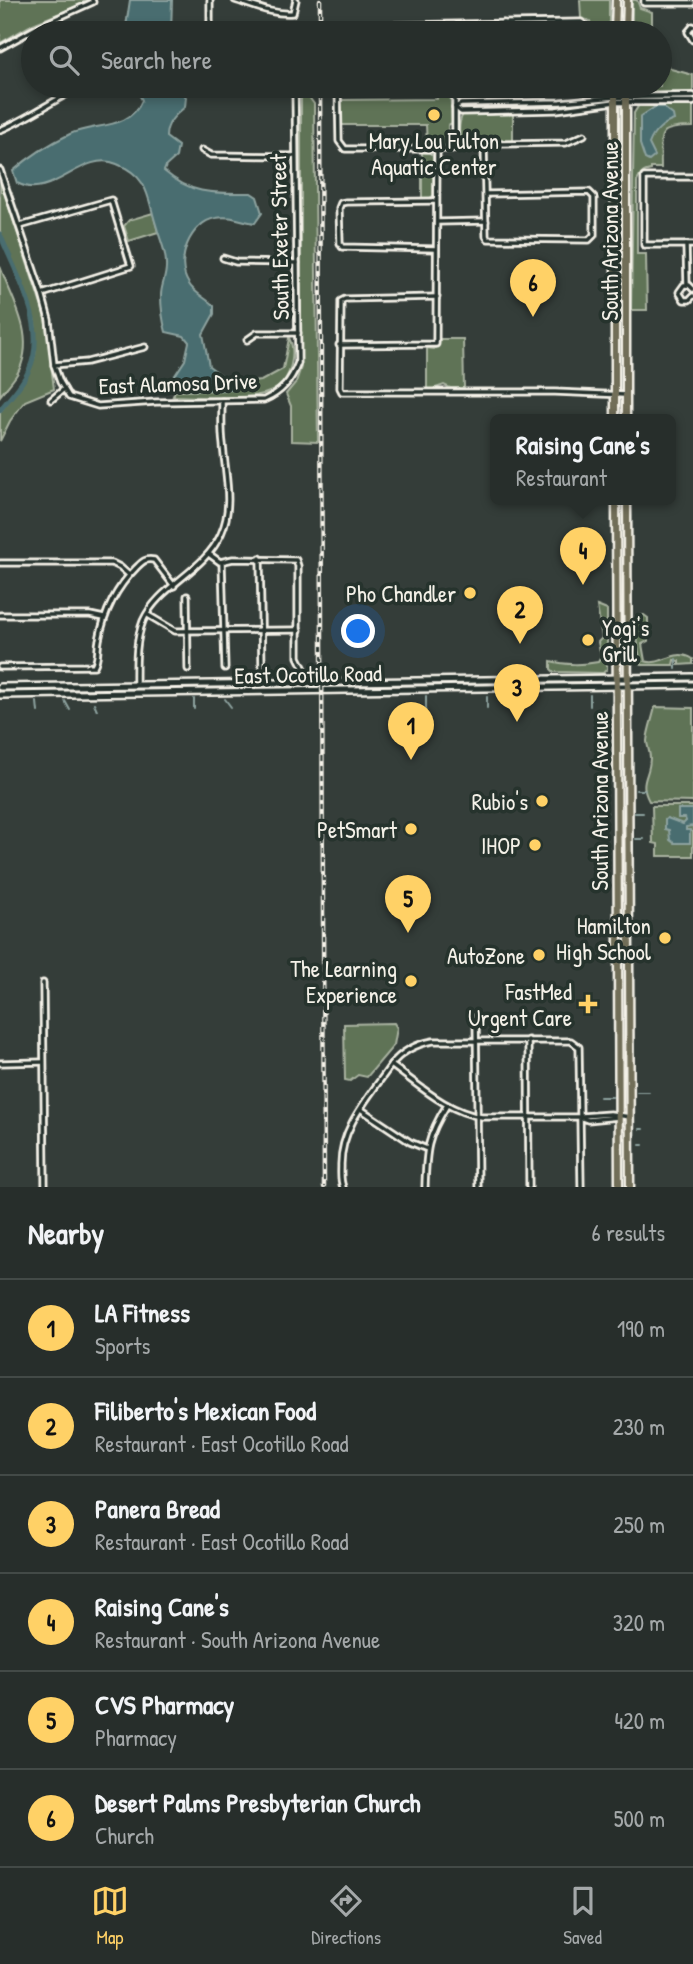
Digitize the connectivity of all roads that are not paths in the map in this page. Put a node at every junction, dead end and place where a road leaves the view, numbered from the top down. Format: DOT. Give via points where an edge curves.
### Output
graph roads {
  1 [pos="210,0"];
  2 [pos="235,0"];
  3 [pos="296,0"];
  4 [pos="615,0"];
  5 [pos="627,0"];
  6 [pos="92,1"];
  7 [pos="644,1"];
  8 [pos="693,4"];
  9 [pos="50,21"];
  10 [pos="210,21"];
  11 [pos="615,21"];
  12 [pos="626,21"];
  13 [pos="693,26"];
  14 [pos="21,36"];
  15 [pos="693,40"];
  16 [pos="0,48"];
  17 [pos="693,96"];
  18 [pos="672,97"];
  19 [pos="56,98"];
  20 [pos="295,98"];
  21 [pos="338,98"];
  22 [pos="455,98"];
  23 [pos="648,98"];
  24 [pos="615,99"];
  25 [pos="626,99"];
  26 [pos="693,102"];
  27 [pos="487,104"];
  28 [pos="455,107"];
  29 [pos="487,111"];
  30 [pos="0,130"];
  31 [pos="584,135"];
  32 [pos="484,145"];
  33 [pos="436,149"];
  34 [pos="455,149"];
  35 [pos="202,150"];
  36 [pos="295,156"];
  37 [pos="0,170"];
  38 [pos="693,177"];
  39 [pos="485,194"];
  40 [pos="436,201"];
  41 [pos="486,221"];
  42 [pos="437,222"];
  43 [pos="20,226"];
  44 [pos="686,245"];
  45 [pos="693,245"];
  46 [pos="436,249"];
  47 [pos="223,258"];
  48 [pos="297,263"];
  49 [pos="687,285"];
  50 [pos="693,289"];
  51 [pos="43,294"];
  52 [pos="693,296"];
  53 [pos="437,297"];
  54 [pos="298,333"];
  55 [pos="247,340"];
  56 [pos="339,345"];
  57 [pos="145,347"];
  58 [pos="54,365"];
  59 [pos="286,386"];
  60 [pos="64,389"];
  61 [pos="615,394"];
  62 [pos="627,395"];
  63 [pos="51,400"];
  64 [pos="222,401"];
  65 [pos="615,414"];
  66 [pos="626,414"];
  67 [pos="616,505"];
  68 [pos="627,505"];
  69 [pos="209,554"];
  70 [pos="260,558"];
  71 [pos="222,562"];
  72 [pos="0,563"];
  73 [pos="129,575"];
  74 [pos="174,586"];
  75 [pos="187,597"];
  76 [pos="147,614"];
  77 [pos="0,615"];
  78 [pos="104,618"];
  79 [pos="261,630"];
  80 [pos="299,630"];
  81 [pos="188,631"];
  82 [pos="225,631"];
  83 [pos="0,667"];
  84 [pos="225,668"];
  85 [pos="188,669"];
  86 [pos="262,669"];
  87 [pos="693,677"];
  88 [pos="616,678"];
  89 [pos="628,678"];
  90 [pos="498,680"];
  91 [pos="306,683"];
  92 [pos="136,685"];
  93 [pos="693,685"];
  94 [pos="628,686"];
  95 [pos="0,687"];
  96 [pos="616,687"];
  97 [pos="498,689"];
  98 [pos="136,694"];
  99 [pos="0,695"];
  100 [pos="43,983"];
  101 [pos="477,1016"];
  102 [pos="528,1040"];
  103 [pos="477,1041"];
  104 [pos="44,1062"];
  105 [pos="0,1063"];
  106 [pos="391,1065"];
  107 [pos="447,1105"];
  108 [pos="362,1110"];
  109 [pos="477,1116"];
  110 [pos="528,1117"];
  111 [pos="580,1117"];
  112 [pos="619,1117"];
  113 [pos="630,1117"];
  114 [pos="427,1149"];
  115 [pos="45,1187"];
  116 [pos="343,1187"];
  117 [pos="425,1187"];
  118 [pos="478,1187"];
  119 [pos="529,1187"];
  120 [pos="581,1187"];
  121 [pos="619,1187"];
  122 [pos="630,1187"];
  1 -- 10 [label="street"];
  2 -- 3 [label="street" via="267,11 293,13"];
  4 -- 11 [label="main road"];
  5 -- 12 [label="main road"];
  6 -- 9 [label="street"];
  7 -- 8 [label="street"];
  13 -- 15 [label="street" via="688,32"];
  14 -- 16 [label="street"];
  17 -- 18 [label="street"];
  19 -- 30 [label="street"];
  20 -- 36 [label="street, South Exeter Street"];
  21 -- 33 [label="street" via="341,147"];
  22 -- 28 [label="street"];
  23 -- 25 [label="street"];
  24 -- 25 [label="street"];
  24 -- 27 [label="street"];
  24 -- 29 [label="street" via="556,110"];
  24 -- 61 [label="main road, South Arizona Avenue"];
  25 -- 26 [label="street"];
  25 -- 62 [label="main road, South Arizona Avenue"];
  27 -- 28 [label="street"];
  27 -- 29 [label="street"];
  28 -- 29 [label="street" via="461,112"];
  28 -- 34 [label="street"];
  31 -- 32 [label="street" via="566,143"];
  32 -- 34 [label="street"];
  32 -- 39 [label="street"];
  33 -- 34 [label="street"];
  33 -- 40 [label="street"];
  35 -- 36 [label="street" via="211,155"];
  36 -- 48 [label="street, South Exeter Street"];
  37 -- 43 [label="street"];
  38 -- 44 [label="street" via="644,177 644,245"];
  39 -- 41 [label="street"];
  39 -- 41 [label="street" via="589,192 593,196 593,238 488,239"];
  40 -- 42 [label="street"];
  40 -- 46 [label="street" via="341,204 340,243 342,247"];
  41 -- 42 [label="street"];
  42 -- 46 [label="street"];
  43 -- 51 [label="street"];
  43 -- 51 [label="street" via="111,200 131,266"];
  44 -- 45 [label="street"];
  44 -- 49 [label="street"];
  46 -- 53 [label="street"];
  47 -- 48 [label="street"];
  48 -- 54 [label="street, South Exeter Street"];
  49 -- 50 [label="street"];
  49 -- 52 [label="street" via="679,290 680,297 687,300"];
  51 -- 58 [label="street"];
  53 -- 56 [label="street" via="345,299 341,301"];
  53 -- 56 [label="street" via="436,344"];
  54 -- 55 [label="street" via="257,333"];
  54 -- 59 [label="street, South Exeter Street" via="298,363"];
  56 -- 61 [label="street" via="342,392"];
  57 -- 58 [label="street"];
  58 -- 60 [label="street"];
  59 -- 64 [label="street, East Alamosa Drive" via="264,400"];
  60 -- 63 [label="street"];
  60 -- 64 [label="street, East Alamosa Drive" via="69,397 98,406"];
  61 -- 62 [label="street"];
  61 -- 65 [label="main road, South Arizona Avenue"];
  62 -- 66 [label="main road, South Arizona Avenue"];
  64 -- 69 [label="street" via="228,502 222,532"];
  67 -- 88 [label="main road, South Arizona Avenue"];
  68 -- 89 [label="main road, South Arizona Avenue"];
  69 -- 71 [label="street"];
  69 -- 74 [label="street"];
  70 -- 71 [label="street"];
  70 -- 79 [label="street"];
  70 -- 80 [label="street" via="296,560"];
  71 -- 82 [label="street"];
  72 -- 73 [label="street" via="112,564"];
  73 -- 74 [label="street" via="149,559"];
  73 -- 78 [label="street"];
  74 -- 76 [label="street"];
  75 -- 81 [label="street"];
  76 -- 81 [label="street" via="168,629"];
  76 -- 92 [label="street" via="137,646"];
  77 -- 78 [label="street"];
  78 -- 83 [label="street" via="94,666"];
  79 -- 80 [label="street"];
  79 -- 82 [label="street"];
  79 -- 86 [label="street"];
  80 -- 91 [label="street" via="298,657"];
  81 -- 82 [label="street"];
  81 -- 85 [label="street"];
  82 -- 84 [label="street"];
  87 -- 89 [label="main road, East Ocotillo Road"];
  88 -- 89 [label="main road, East Ocotillo Road"];
  88 -- 90 [label="main road, East Ocotillo Road"];
  88 -- 96 [label="main road, South Arizona Avenue"];
  89 -- 94 [label="main road, South Arizona Avenue"];
  90 -- 91 [label="main road, East Ocotillo Road"];
  90 -- 97 [label="main road"];
  91 -- 92 [label="main road, East Ocotillo Road"];
  92 -- 95 [label="main road, East Ocotillo Road"];
  92 -- 98 [label="street"];
  93 -- 94 [label="main road, East Ocotillo Road"];
  94 -- 96 [label="main road, East Ocotillo Road"];
  94 -- 113 [label="main road, South Arizona Avenue"];
  96 -- 97 [label="main road, East Ocotillo Road"];
  96 -- 112 [label="main road, South Arizona Avenue"];
  97 -- 98 [label="main road, East Ocotillo Road"];
  98 -- 99 [label="main road, East Ocotillo Road"];
  100 -- 104 [label="street"];
  101 -- 103 [label="street"];
  102 -- 103 [label="street"];
  102 -- 110 [label="street"];
  102 -- 111 [label="street" via="576,1043"];
  103 -- 106 [label="street" via="418,1044"];
  103 -- 109 [label="street"];
  104 -- 105 [label="street"];
  104 -- 115 [label="street"];
  106 -- 107 [label="street"];
  106 -- 108 [label="street"];
  107 -- 109 [label="street"];
  107 -- 114 [label="street" via="430,1133"];
  108 -- 114 [label="street"];
  108 -- 116 [label="street" via="342,1144"];
  109 -- 110 [label="street"];
  109 -- 118 [label="street"];
  110 -- 111 [label="street"];
  110 -- 119 [label="street"];
  111 -- 112 [label="street"];
  111 -- 120 [label="street"];
  112 -- 113 [label="street"];
  112 -- 121 [label="main road, South Arizona Avenue"];
  113 -- 122 [label="main road, South Arizona Avenue"];
  114 -- 117 [label="street"];
}
